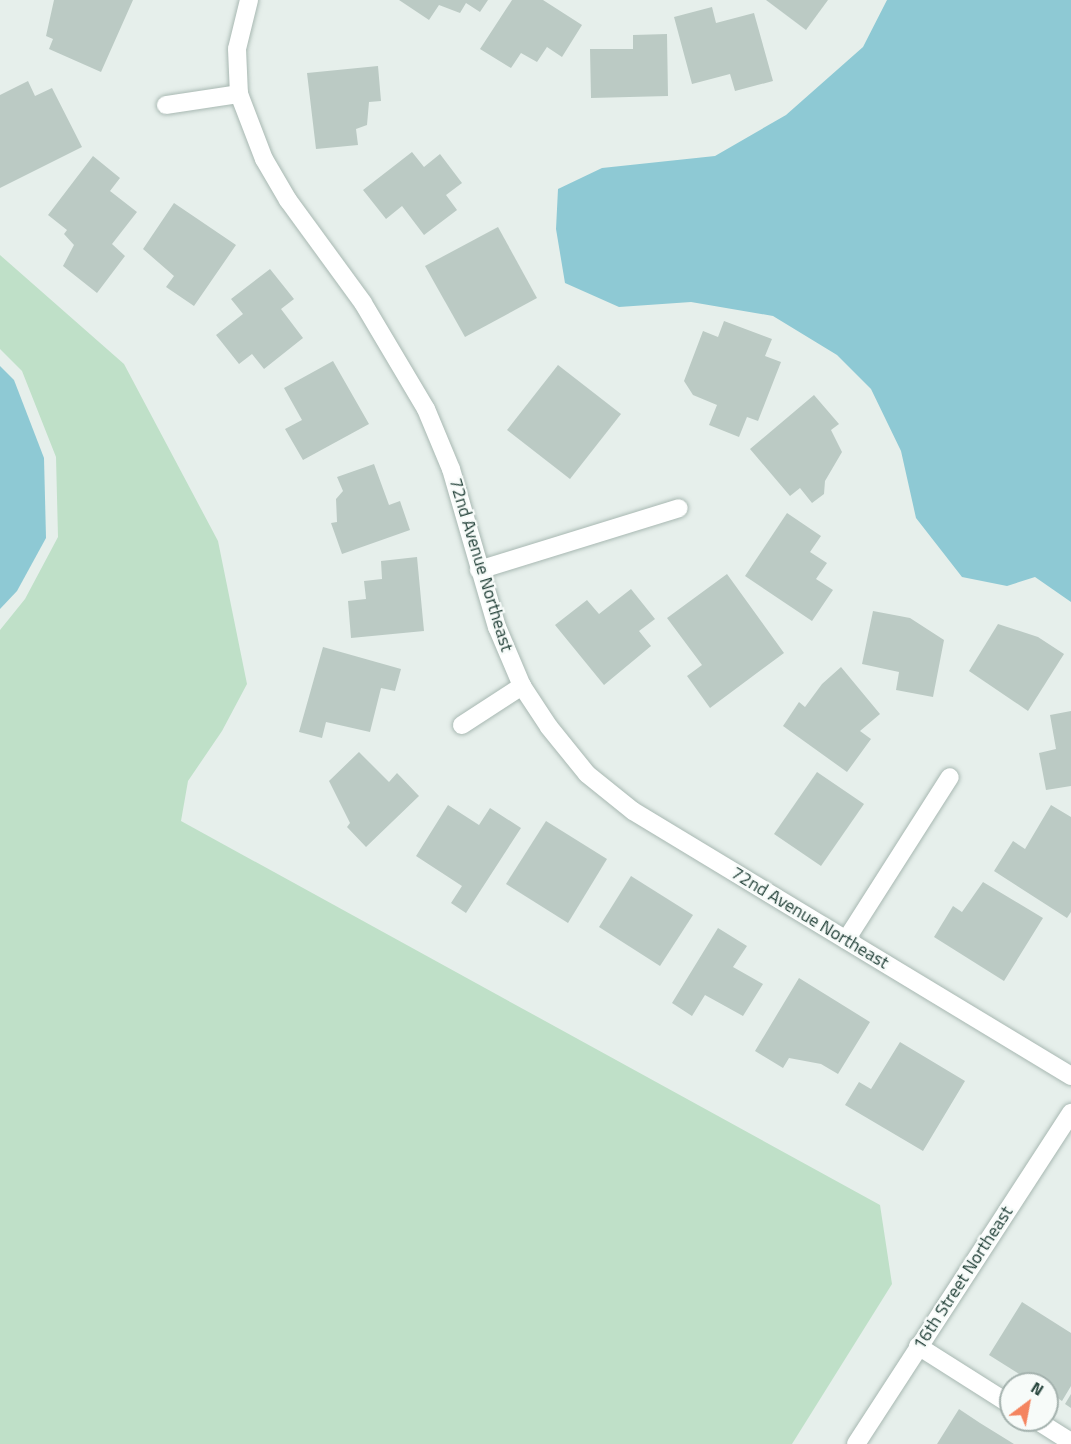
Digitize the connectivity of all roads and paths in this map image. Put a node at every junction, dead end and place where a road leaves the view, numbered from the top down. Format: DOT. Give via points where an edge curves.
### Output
graph roads {
  1 [pos="249,0"];
  2 [pos="239,93"];
  3 [pos="166,105"];
  4 [pos="679,508"];
  5 [pos="478,570"];
  6 [pos="522,686"];
  7 [pos="462,725"];
  8 [pos="950,777"];
  9 [pos="846,940"];
  10 [pos="1071,1076"];
  11 [pos="1071,1113"];
  12 [pos="918,1347"];
  13 [pos="999,1398"];
  14 [pos="1055,1432"];
  15 [pos="1071,1442"];
  16 [pos="856,1444"];
  1 -- 2 [label="street, 72nd Avenue Northeast" via="237,49"];
  2 -- 3 [label="street"];
  2 -- 5 [label="street, 72nd Avenue Northeast" via="264,159 288,200 363,303 426,409 451,469"];
  4 -- 5 [label="street"];
  5 -- 6 [label="street, 72nd Avenue Northeast"];
  6 -- 7 [label="street"];
  6 -- 9 [label="street, 72nd Avenue Northeast" via="587,774 633,811"];
  8 -- 9 [label="street"];
  9 -- 10 [label="street, 72nd Avenue Northeast"];
  11 -- 12 [label="street, 16th Street Northeast"];
  12 -- 13 [label="street"];
  12 -- 16 [label="street, 16th Street Northeast"];
  14 -- 15 [label="street"];
}
